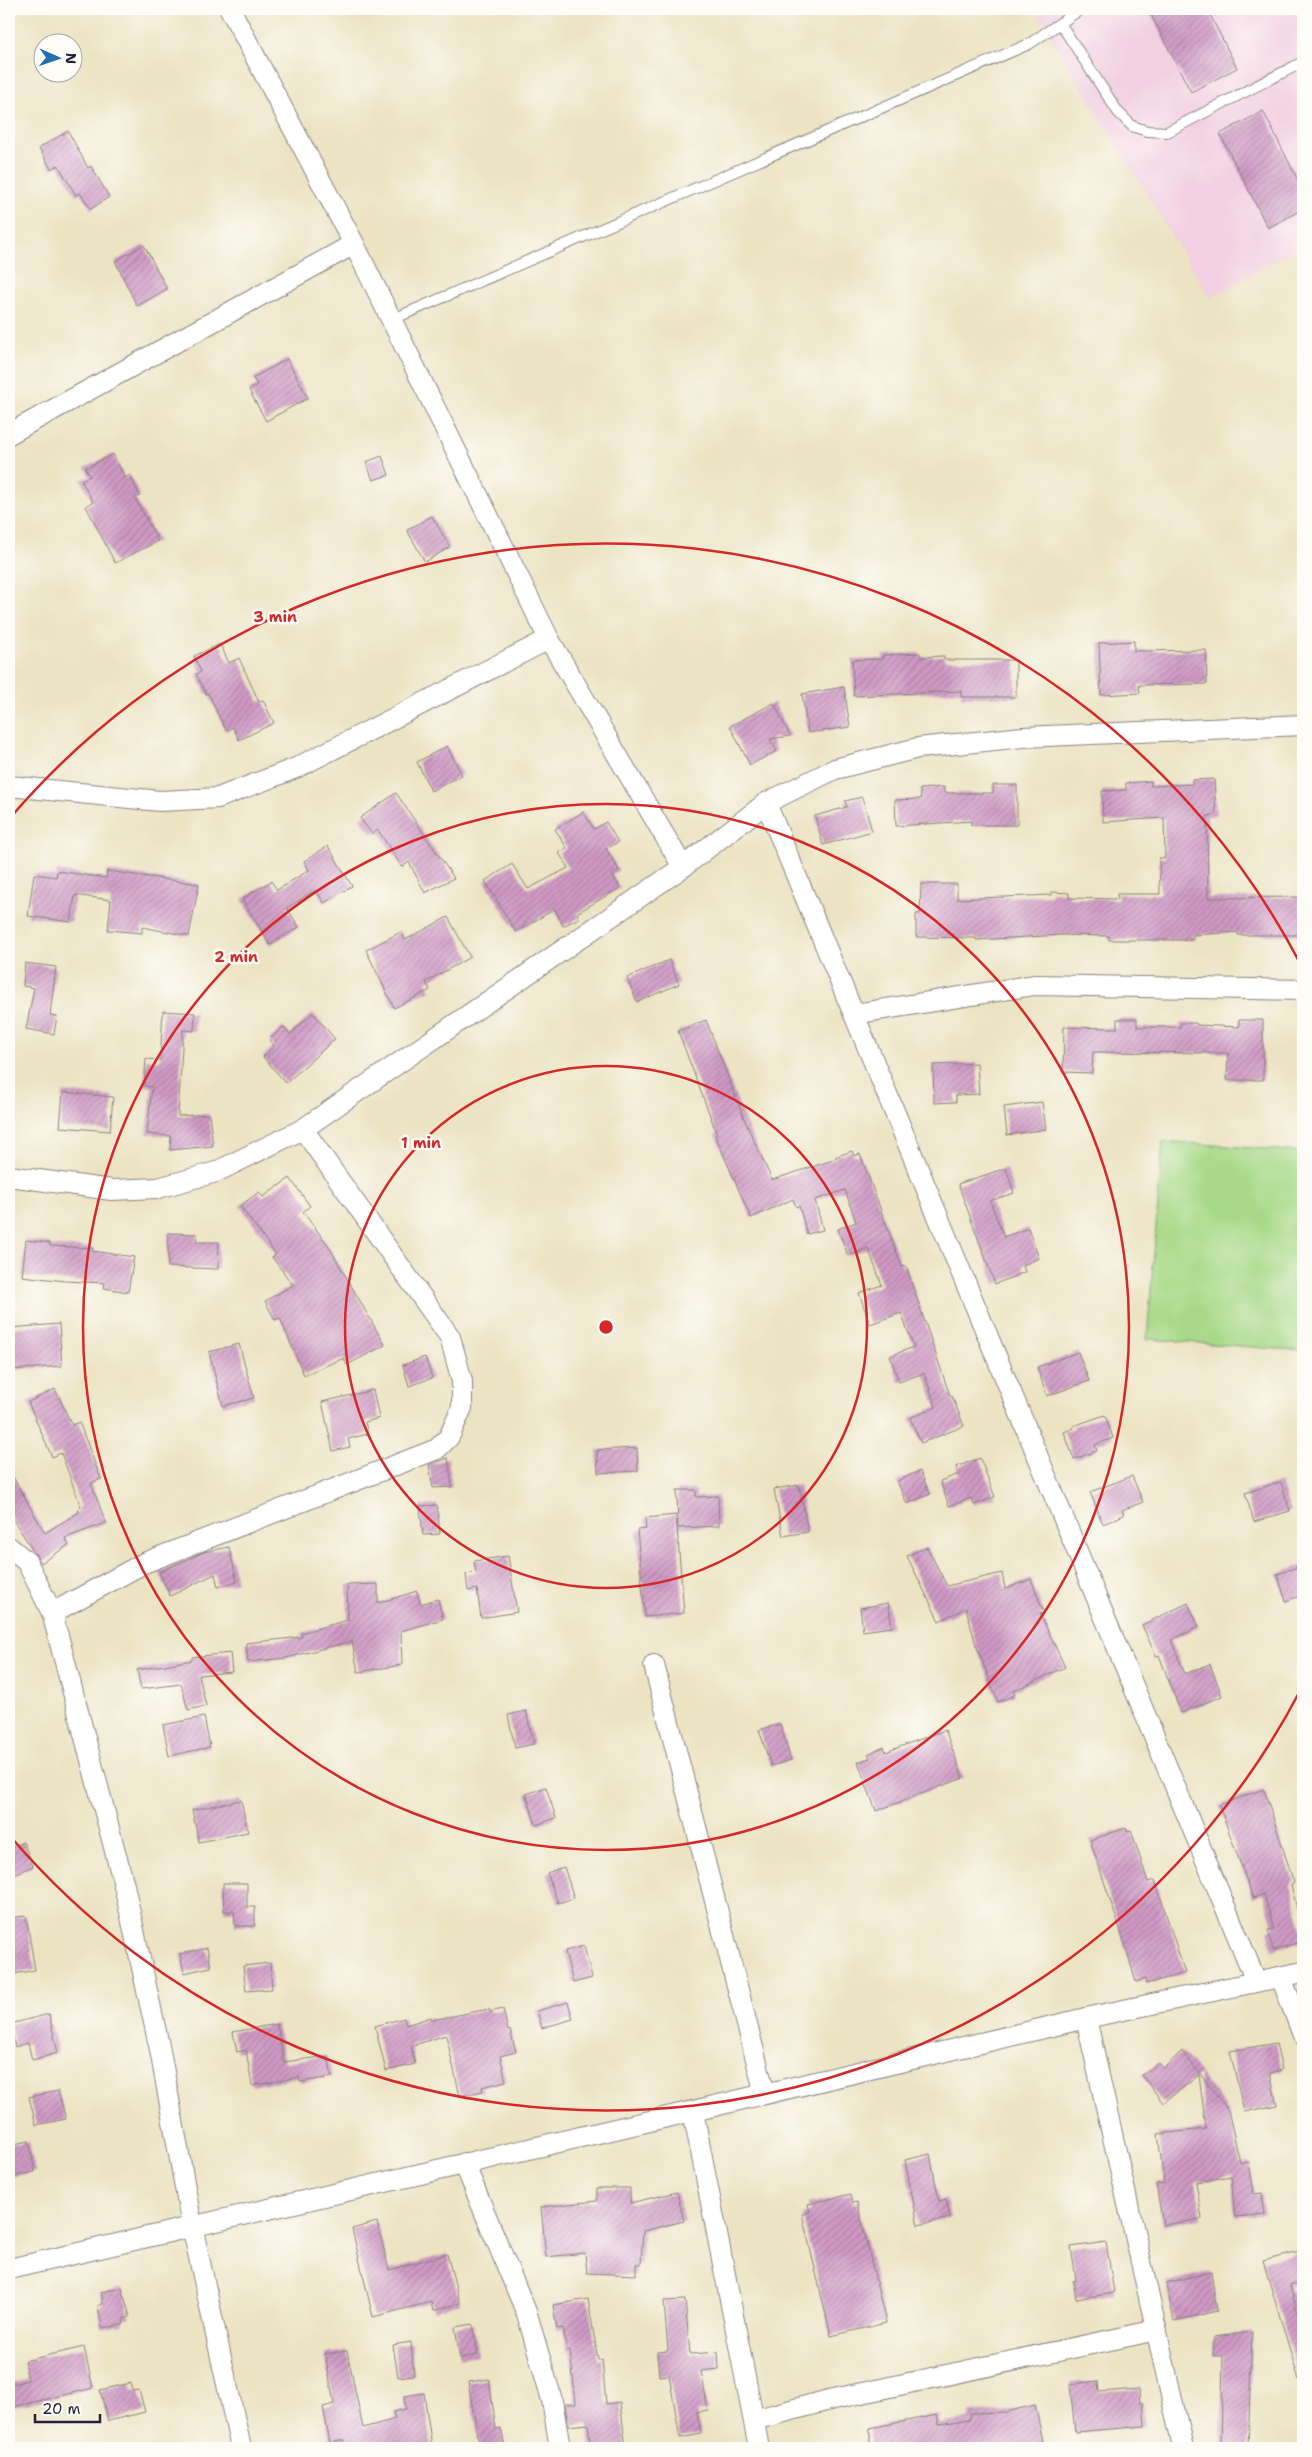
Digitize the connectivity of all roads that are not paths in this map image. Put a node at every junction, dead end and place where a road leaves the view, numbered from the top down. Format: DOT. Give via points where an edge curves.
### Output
graph roads {
  1 [pos="230,9"];
  2 [pos="1080,9"];
  3 [pos="1060,23"];
  4 [pos="1303,62"];
  5 [pos="354,244"];
  6 [pos="391,320"];
  7 [pos="9,434"];
  8 [pos="549,639"];
  9 [pos="1303,726"];
  10 [pos="9,786"];
  11 [pos="766,803"];
  12 [pos="683,867"];
  13 [pos="1303,990"];
  14 [pos="854,1014"];
  15 [pos="303,1129"];
  16 [pos="9,1176"];
  17 [pos="9,1547"];
  18 [pos="52,1613"];
  19 [pos="654,1666"];
  20 [pos="1303,1972"];
  21 [pos="1281,1977"];
  22 [pos="1256,1982"];
  23 [pos="1086,2018"];
  24 [pos="1303,2035"];
  25 [pos="765,2094"];
  26 [pos="693,2112"];
  27 [pos="464,2163"];
  28 [pos="192,2226"];
  29 [pos="9,2269"];
  30 [pos="1157,2330"];
  31 [pos="754,2420"];
  32 [pos="241,2448"];
  33 [pos="560,2448"];
  34 [pos="759,2448"];
  35 [pos="1183,2448"];
  1 -- 5 [label="street"];
  2 -- 3 [label="lane"];
  3 -- 4 [label="lane" via="1118,112 1132,126 1147,131 1167,132"];
  3 -- 6 [label="lane" via="1029,44"];
  5 -- 6 [label="street"];
  5 -- 7 [label="street"];
  6 -- 8 [label="street"];
  8 -- 10 [label="street" via="296,768 218,798 160,801"];
  8 -- 12 [label="street"];
  9 -- 11 [label="street" via="1023,737 918,748 835,769"];
  11 -- 12 [label="street"];
  11 -- 14 [label="street"];
  12 -- 15 [label="street"];
  13 -- 14 [label="street" via="1034,985"];
  14 -- 22 [label="street"];
  15 -- 16 [label="street" via="216,1172 158,1188 112,1190"];
  15 -- 18 [label="street" via="450,1336 462,1382 462,1408 449,1437 437,1449 144,1563"];
  17 -- 18 [label="street" via="27,1562"];
  18 -- 28 [label="street" via="124,1885 160,2050"];
  19 -- 25 [label="street"];
  20 -- 21 [label="street"];
  21 -- 22 [label="street"];
  21 -- 24 [label="street"];
  22 -- 23 [label="street"];
  23 -- 25 [label="street"];
  23 -- 30 [label="street"];
  25 -- 26 [label="street"];
  26 -- 27 [label="street"];
  26 -- 31 [label="street"];
  27 -- 28 [label="street"];
  27 -- 33 [label="street" via="527,2314 552,2400"];
  28 -- 29 [label="street"];
  28 -- 32 [label="street"];
  30 -- 31 [label="street" via="839,2397"];
  30 -- 35 [label="street"];
  31 -- 34 [label="street"];
}
